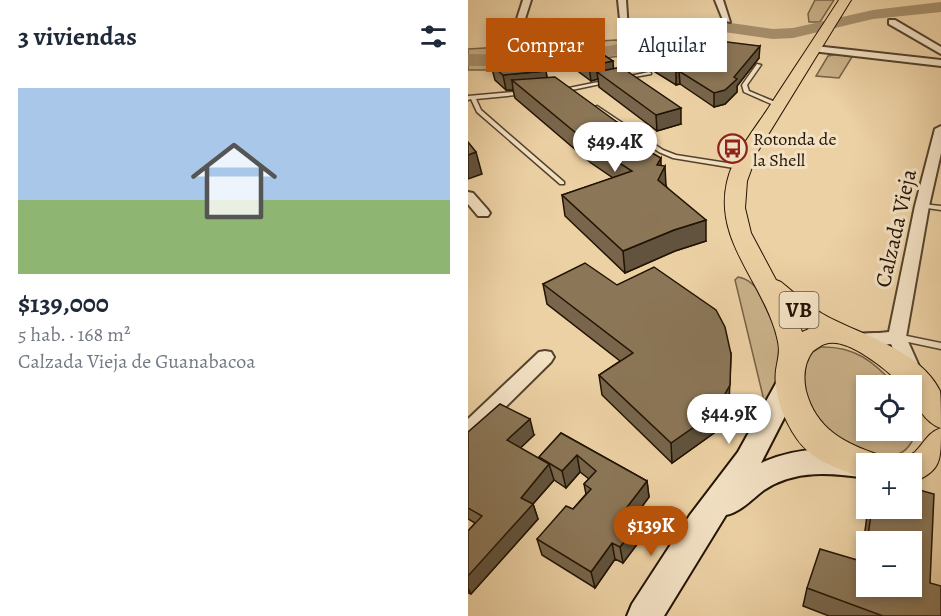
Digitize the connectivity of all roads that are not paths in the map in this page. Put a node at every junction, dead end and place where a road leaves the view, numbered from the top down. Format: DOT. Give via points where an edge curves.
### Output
graph roads {
  1 [pos="527,0"];
  2 [pos="622,0"];
  3 [pos="719,0"];
  4 [pos="844,2"];
  5 [pos="521,18"];
  6 [pos="624,18"];
  7 [pos="726,18"];
  8 [pos="892,22"];
  9 [pos="818,44"];
  10 [pos="941,51"];
  11 [pos="941,63"];
  12 [pos="759,65"];
  13 [pos="649,73"];
  14 [pos="570,89"];
  15 [pos="559,90"];
  16 [pos="527,93"];
  17 [pos="579,96"];
  18 [pos="471,98"];
  19 [pos="588,102"];
  20 [pos="778,105"];
  21 [pos="941,129"];
  22 [pos="740,167"];
  23 [pos="562,183"];
  24 [pos="468,196"];
  25 [pos="922,206"];
  26 [pos="941,208"];
  27 [pos="483,213"];
  28 [pos="763,279"];
  29 [pos="847,337"];
  30 [pos="897,337"];
  31 [pos="941,346"];
  32 [pos="545,357"];
  33 [pos="792,370"];
  34 [pos="941,427"];
  35 [pos="468,430"];
  36 [pos="856,461"];
  37 [pos="856,465"];
  38 [pos="922,465"];
  39 [pos="922,472"];
  40 [pos="941,477"];
  41 [pos="701,525"];
  42 [pos="644,616"];
  1 -- 5 [label="street"];
  2 -- 6 [label="street"];
  3 -- 7 [label="street"];
  4 -- 9 [label="main road, VB"];
  8 -- 10 [label="street"];
  9 -- 11 [label="street"];
  9 -- 20 [label="main road, VB"];
  12 -- 20 [label="lane" via="744,85 747,92"];
  13 -- 14 [label="lane"];
  14 -- 15 [label="lane"];
  14 -- 17 [label="lane"];
  16 -- 18 [label="lane"];
  18 -- 23 [label="lane" via="479,111"];
  19 -- 22 [label="lane" via="661,151 691,161"];
  20 -- 22 [label="main road, VB"];
  21 -- 25 [label="street, Calzada Vieja"];
  22 -- 28 [label="main road, VB" via="735,183 735,218 747,252"];
  24 -- 27 [label="street"];
  25 -- 26 [label="lane"];
  25 -- 30 [label="street, Calzada Vieja"];
  28 -- 29 [label="main road, VB" via="809,318"];
  28 -- 33 [label="main road, VB" via="788,328"];
  29 -- 30 [label="street" via="872,341"];
  29 -- 33 [label="main road, VB" via="818,336 803,346"];
  29 -- 34 [label="main road, VB" via="872,348 913,379"];
  30 -- 31 [label="lane"];
  30 -- 34 [label="street"];
  32 -- 35 [label="street"];
  33 -- 36 [label="main road, VB" via="791,398 800,416 817,440"];
  33 -- 41 [label="main road" via="748,460"];
  34 -- 38 [label="main road"];
  37 -- 41 [label="main road" via="828,461 785,465 754,481"];
  39 -- 40 [label="main road"];
  41 -- 42 [label="main road"];
}
